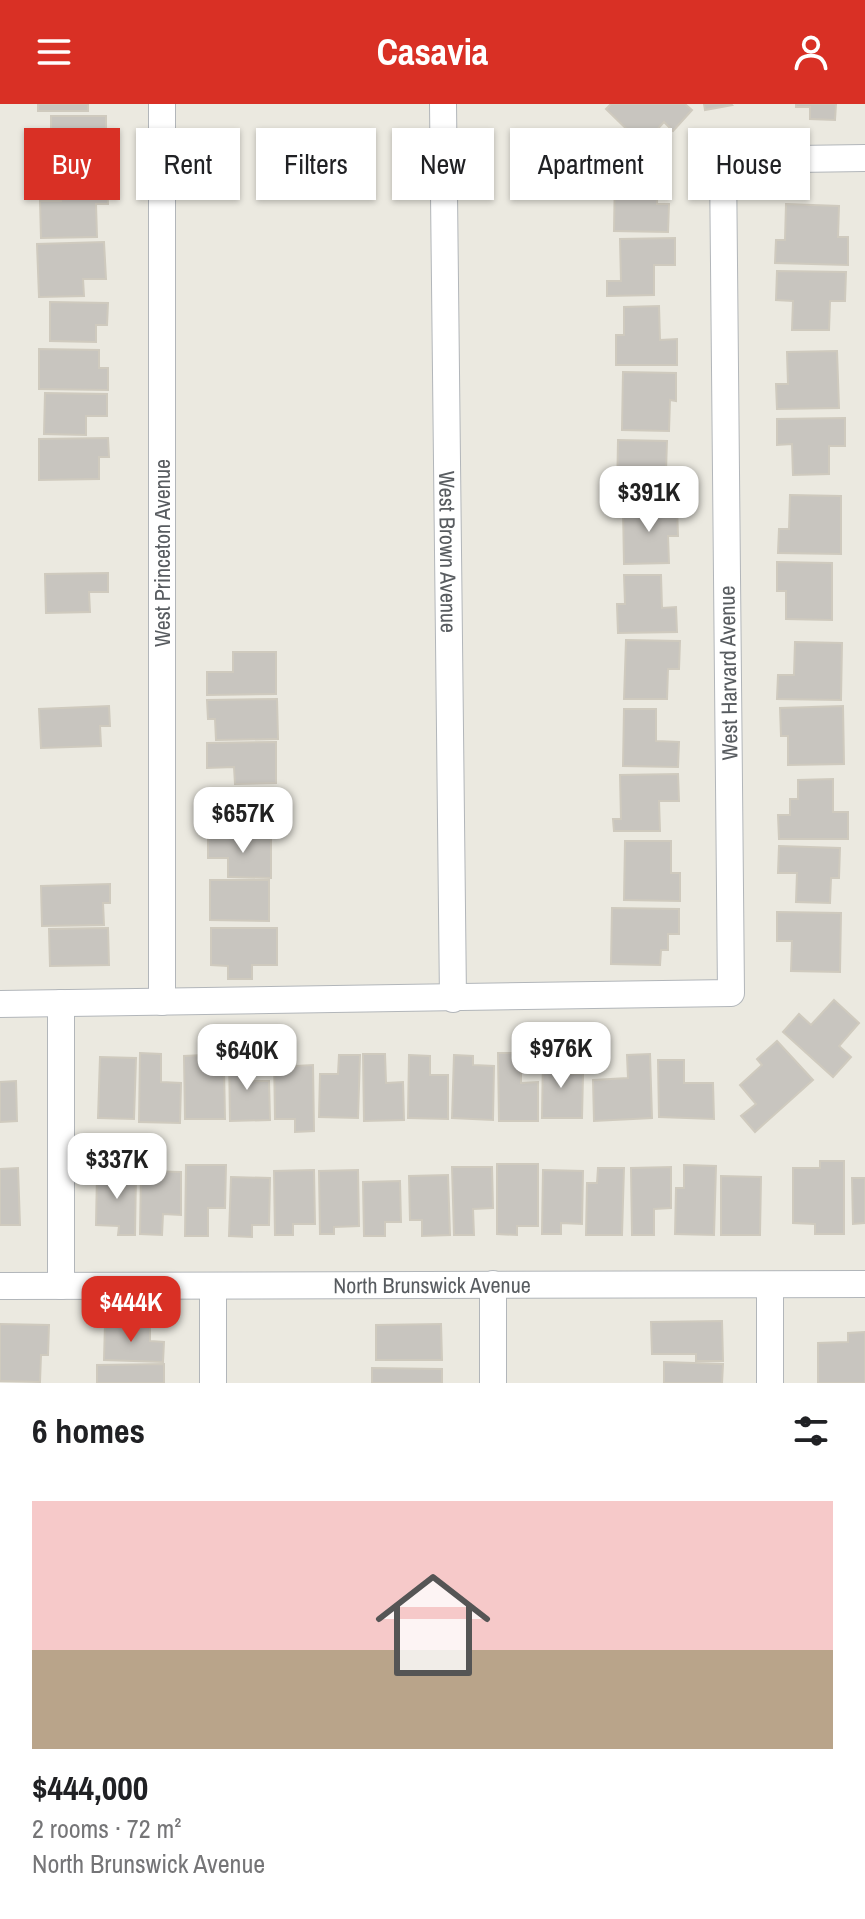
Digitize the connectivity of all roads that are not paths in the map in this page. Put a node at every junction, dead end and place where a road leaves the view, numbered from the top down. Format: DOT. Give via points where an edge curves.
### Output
graph roads {
  1 [pos="162,104"];
  2 [pos="443,104"];
  3 [pos="865,158"];
  4 [pos="453,999"];
  5 [pos="162,1002"];
  6 [pos="61,1003"];
  7 [pos="0,1004"];
  8 [pos="493,1284"];
  9 [pos="865,1284"];
  10 [pos="770,1285"];
  11 [pos="0,1286"];
  12 [pos="61,1286"];
  13 [pos="213,1286"];
  14 [pos="213,1383"];
  15 [pos="493,1383"];
  16 [pos="770,1383"];
  1 -- 5 [label="street, West Princeton Avenue"];
  2 -- 4 [label="street, West Brown Avenue"];
  3 -- 4 [label="street, West Harvard Avenue" via="723,160 731,993"];
  4 -- 5 [label="street"];
  5 -- 6 [label="street"];
  6 -- 7 [label="street"];
  6 -- 12 [label="street"];
  8 -- 10 [label="street, North Brunswick Avenue"];
  8 -- 13 [label="street, North Brunswick Avenue"];
  8 -- 15 [label="street"];
  9 -- 10 [label="street, North Brunswick Avenue"];
  10 -- 16 [label="street"];
  11 -- 12 [label="street, North Brunswick Avenue"];
  12 -- 13 [label="street, North Brunswick Avenue"];
  13 -- 14 [label="street"];
}
